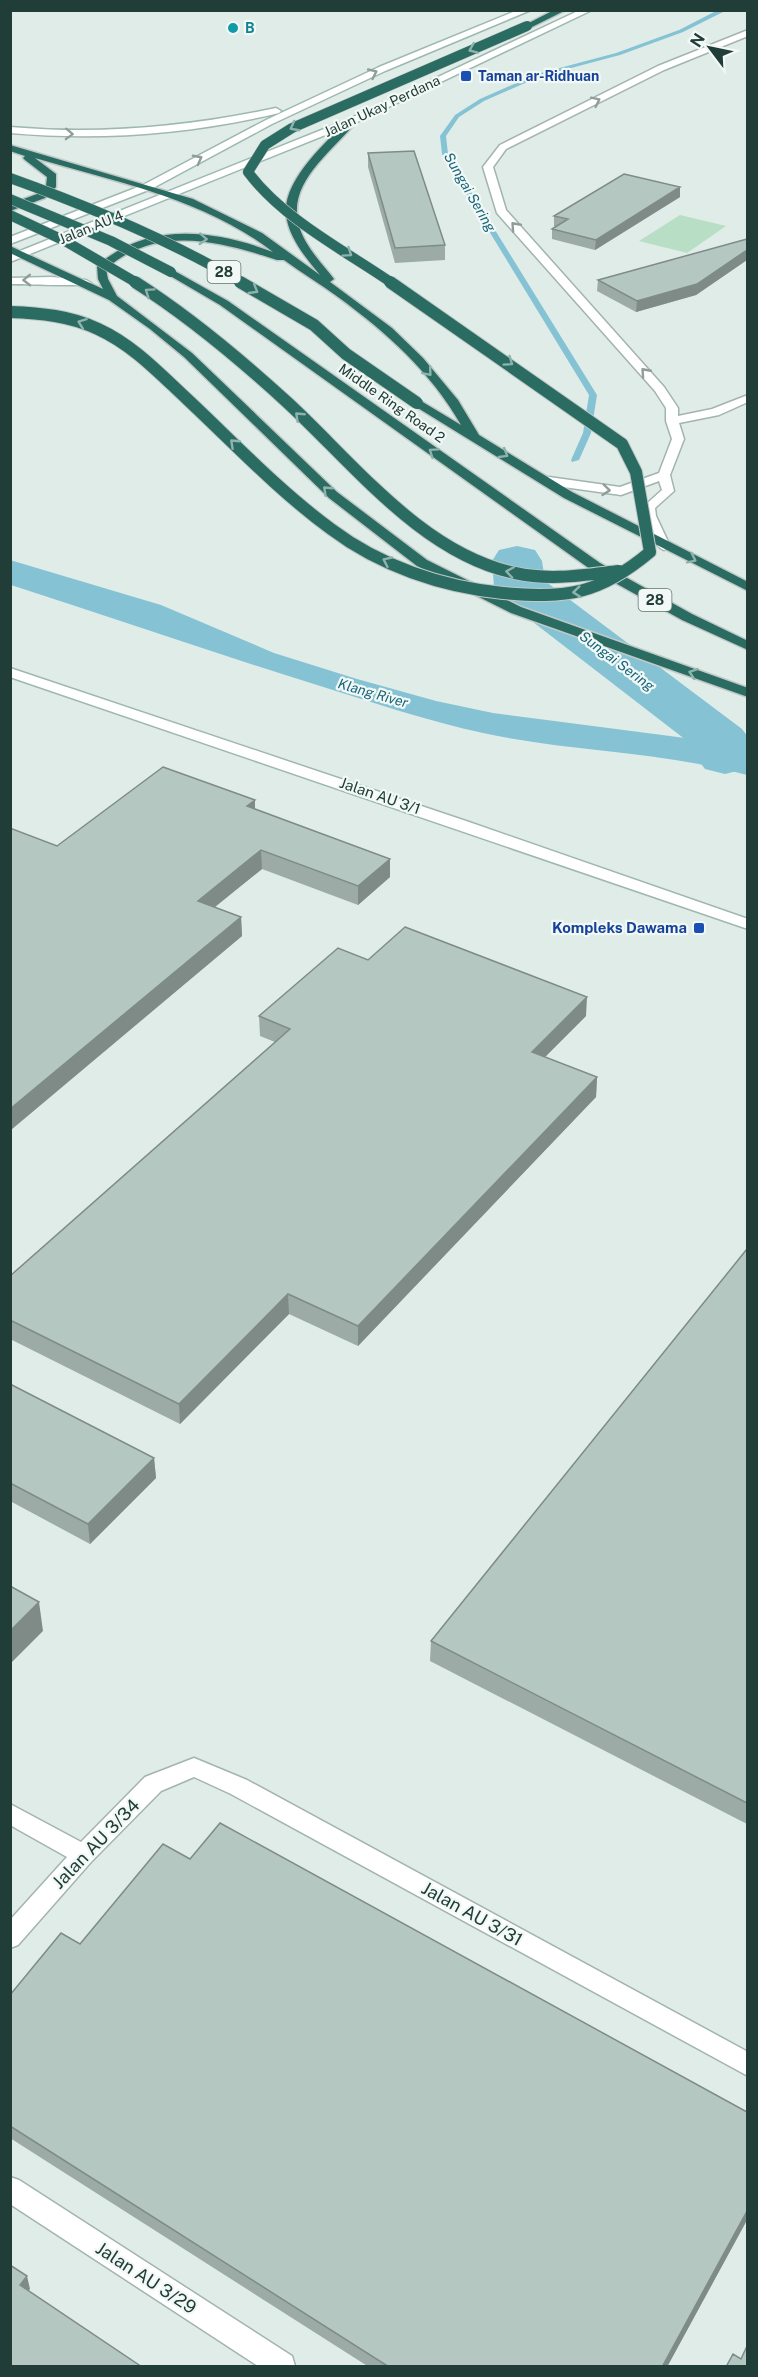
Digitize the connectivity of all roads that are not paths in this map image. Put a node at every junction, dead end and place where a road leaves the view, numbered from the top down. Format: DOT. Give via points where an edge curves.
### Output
graph roads {
  1 [pos="527,10"];
  2 [pos="562,10"];
  3 [pos="588,10"];
  4 [pos="747,33"];
  5 [pos="311,103"];
  6 [pos="352,121"];
  7 [pos="10,130"];
  8 [pos="12,149"];
  9 [pos="10,178"];
  10 [pos="147,187"];
  11 [pos="172,195"];
  12 [pos="10,199"];
  13 [pos="10,208"];
  14 [pos="10,215"];
  15 [pos="10,241"];
  16 [pos="10,249"];
  17 [pos="23,254"];
  18 [pos="10,259"];
  19 [pos="296,264"];
  20 [pos="10,281"];
  21 [pos="86,284"];
  22 [pos="340,293"];
  23 [pos="113,298"];
  24 [pos="10,312"];
  25 [pos="747,398"];
  26 [pos="672,421"];
  27 [pos="473,435"];
  28 [pos="664,475"];
  29 [pos="549,481"];
  30 [pos="664,546"];
  31 [pos="630,570"];
  32 [pos="747,587"];
  33 [pos="747,646"];
  34 [pos="10,672"];
  35 [pos="747,693"];
  36 [pos="747,924"];
  37 [pos="194,1767"];
  38 [pos="10,1814"];
  39 [pos="83,1855"];
  40 [pos="10,1938"];
  41 [pos="747,2065"];
  42 [pos="10,2188"];
  43 [pos="282,2367"];
  5 -- 1 [label="street, one-way" via="382,69"];
  2 -- 31 [label="highway, one-way, bridge" via="292,128 265,145 248,172 263,192 283,208 622,444 636,472 650,552"];
  3 -- 6 [label="street, Jalan Ukay Perdana"];
  26 -- 4 [label="street, one-way" via="672,408 660,389 501,211 488,167 503,147 661,68"];
  7 -- 5 [label="street, one-way" via="124,135 170,131"];
  10 -- 5 [label="street, one-way"];
  6 -- 11 [label="street, Jalan Ukay Perdana"];
  6 -- 22 [label="highway" via="309,168 298,186 290,214 302,244"];
  8 -- 10 [label="highway"];
  8 -- 13 [label="highway" via="52,176 51,187 41,196"];
  9 -- 27 [label="highway, Middle Ring Road 2 / 28, one-way, bridge" via="88,206 200,258 314,325 346,354 417,403"];
  10 -- 11 [label="highway"];
  10 -- 15 [label="street, Jalan AU 4"];
  11 -- 17 [label="street, Jalan AU 4"];
  11 -- 19 [label="highway" via="258,235"];
  33 -- 12 [label="highway, Middle Ring Road 2 / 28, one-way, bridge" via="595,566 224,303 111,241"];
  31 -- 14 [label="highway, one-way, bridge" via="555,578 501,571 473,561 406,516 216,340 75,244"];
  16 -- 17 [label="highway"];
  17 -- 18 [label="street, Jalan AU 4"];
  17 -- 21 [label="highway"];
  19 -- 22 [label="highway"];
  23 -- 19 [label="highway, one-way" via="101,268 112,255 147,242 220,240"];
  21 -- 20 [label="street, one-way"];
  21 -- 23 [label="highway"];
  22 -- 27 [label="highway, one-way" via="388,330 418,360 454,402"];
  35 -- 23 [label="highway, one-way, bridge" via="516,610 422,563 307,471 188,355"];
  31 -- 24 [label="highway, one-way, bridge" via="591,591 551,595 501,593 433,579 391,564 351,543 310,514 124,343 68,317"];
  25 -- 26 [label="street" via="715,412"];
  26 -- 28 [label="street" via="678,439"];
  27 -- 29 [label="highway, Middle Ring Road 2 / 28, one-way"];
  29 -- 28 [label="street, one-way" via="621,491"];
  28 -- 30 [label="street" via="668,491 649,507"];
  29 -- 30 [label="highway, Middle Ring Road 2 / 28"];
  30 -- 32 [label="highway, Middle Ring Road 2 / 28, one-way"];
  34 -- 36 [label="street, Jalan AU 3/1"];
  37 -- 39 [label="street, Jalan AU 3/34" via="153,1784"];
  37 -- 41 [label="street, Jalan AU 3/31" via="239,1787"];
  38 -- 39 [label="street"];
  39 -- 40 [label="street, Jalan AU 3/34"];
  42 -- 43 [label="street, Jalan AU 3/29"];
}
